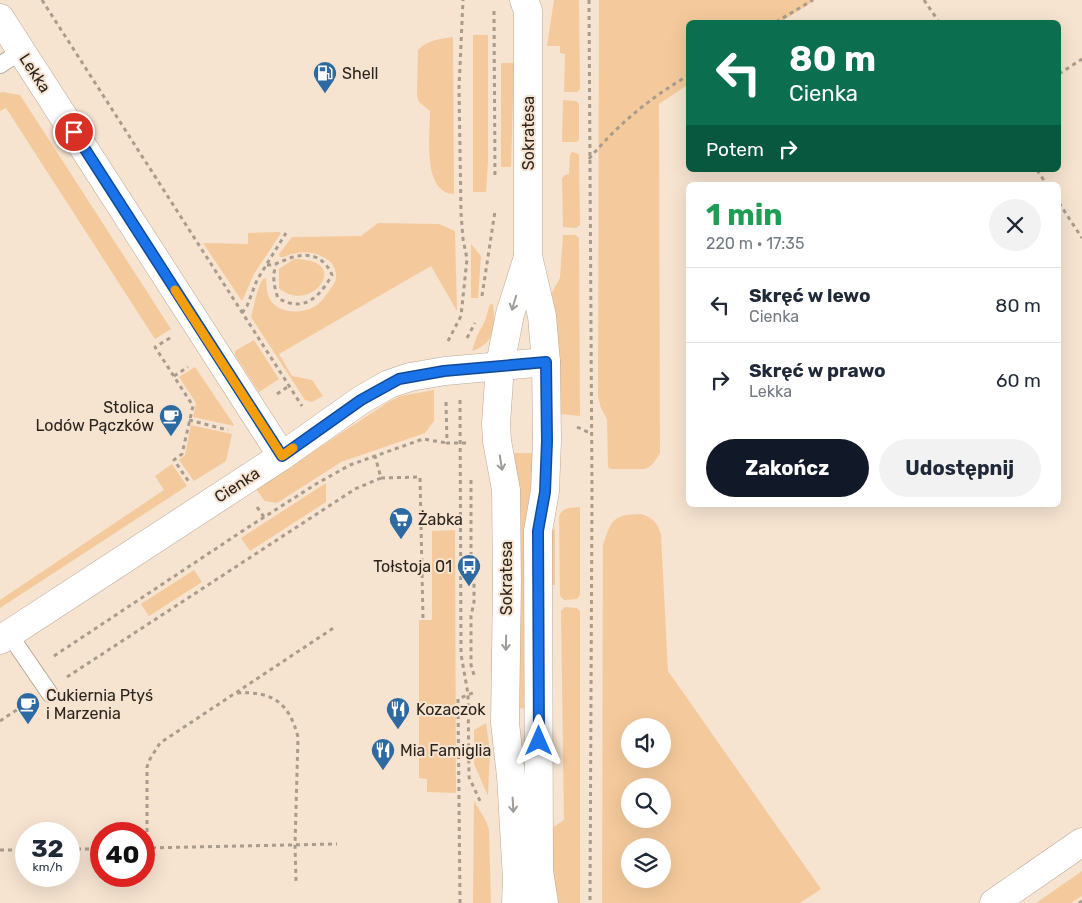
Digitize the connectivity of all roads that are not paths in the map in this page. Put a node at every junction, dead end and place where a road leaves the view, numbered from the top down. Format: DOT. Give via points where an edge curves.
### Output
graph roads {
  1 [pos="528,4"];
  2 [pos="0,18"];
  3 [pos="11,58"];
  4 [pos="528,256"];
  5 [pos="546,362"];
  6 [pos="500,365"];
  7 [pos="282,456"];
  8 [pos="4,637"];
  9 [pos="50,694"];
  10 [pos="1082,842"];
  11 [pos="516,903"];
  12 [pos="544,903"];
  13 [pos="994,903"];
  1 -- 4 [label="street, Sokratesa"];
  2 -- 3 [label="street, Lekka"];
  3 -- 7 [label="street, Lekka"];
  4 -- 5 [label="street, Sokratesa" via="542,316"];
  4 -- 6 [label="street, Sokratesa, one-way" via="510,314"];
  5 -- 6 [label="street, Cienka"];
  5 -- 12 [label="street, Sokratesa" via="545,492 538,531 539,870"];
  6 -- 7 [label="street, Cienka" via="444,371 389,384"];
  6 -- 11 [label="street, Sokratesa, one-way" via="496,424 506,490 504,723 511,776"];
  7 -- 8 [label="street, Cienka"];
  8 -- 9 [label="lane"];
  10 -- 13 [label="street"];
}
